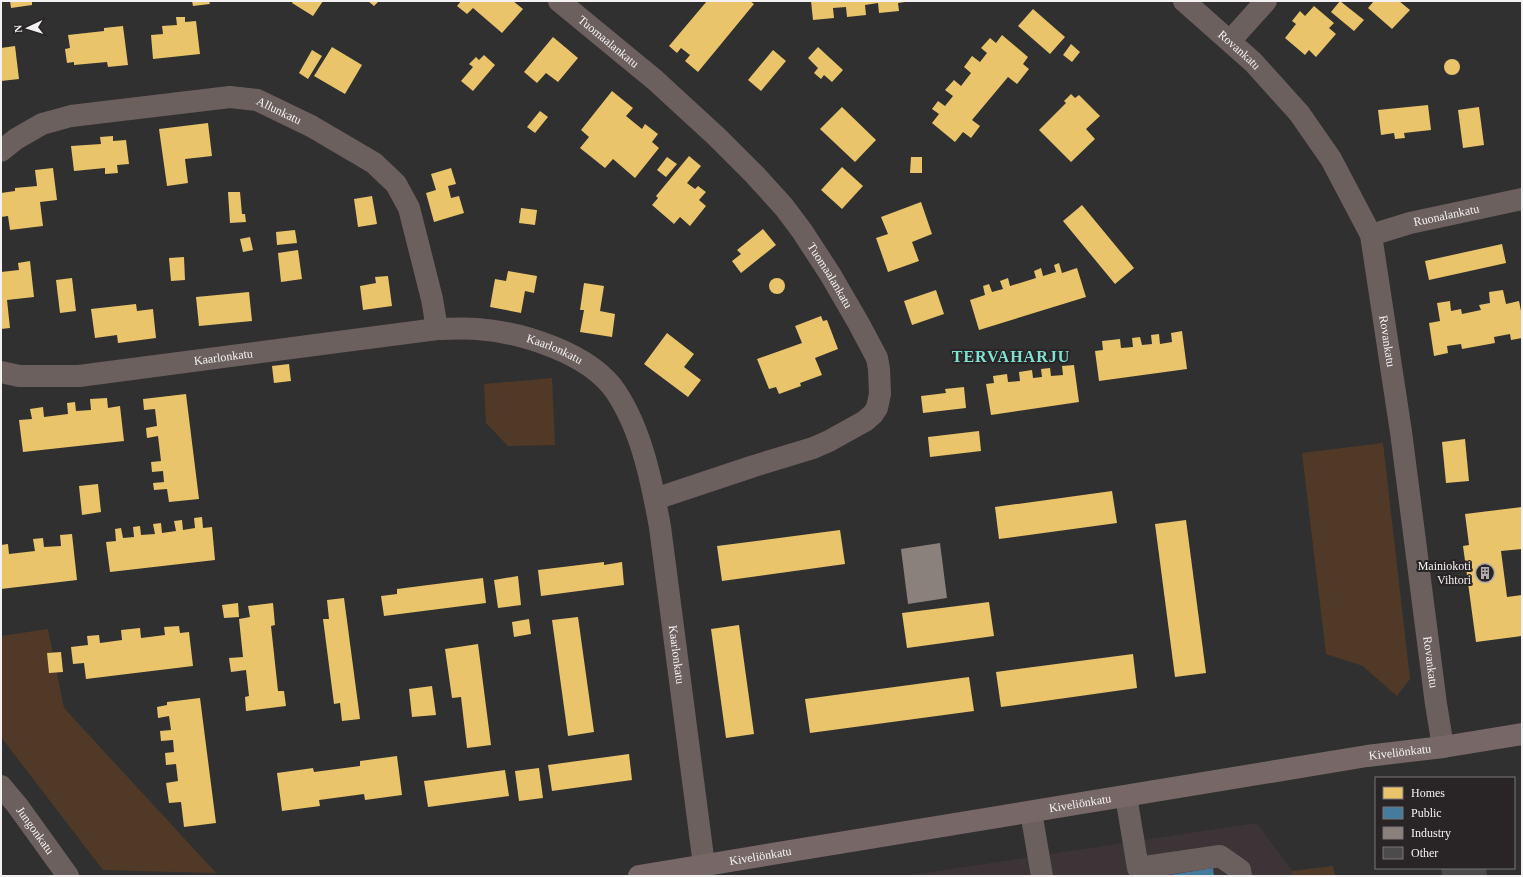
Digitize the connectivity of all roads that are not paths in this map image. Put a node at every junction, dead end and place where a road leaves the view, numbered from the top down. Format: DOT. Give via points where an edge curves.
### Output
graph roads {
  1 [pos="559,1"];
  2 [pos="1184,1"];
  3 [pos="1266,1"];
  4 [pos="1230,41"];
  5 [pos="1,151"];
  6 [pos="1522,199"];
  7 [pos="1371,235"];
  8 [pos="437,329"];
  9 [pos="1,372"];
  10 [pos="655,499"];
  11 [pos="1522,734"];
  12 [pos="1443,747"];
  13 [pos="1,786"];
  14 [pos="1126,796"];
  15 [pos="1031,812"];
  16 [pos="704,865"];
  17 [pos="68,876"];
  18 [pos="639,876"];
  19 [pos="1042,876"];
  20 [pos="1241,876"];
  1 -- 10 [label="street, Tuomaalankatu" via="655,80 717,137 784,207 830,274 859,324 879,369 880,394 877,408 865,421 813,448"];
  2 -- 4 [label="street, Rovankatu"];
  3 -- 4 [label="street"];
  4 -- 7 [label="street, Rovankatu" via="1253,62 1299,113 1331,159"];
  5 -- 8 [label="street, Allunkatu" via="42,124 71,116 230,97 258,100 311,126 374,163 396,184 409,208"];
  6 -- 7 [label="street, Ruonalankatu" via="1410,223"];
  7 -- 12 [label="street, Rovankatu" via="1401,432"];
  8 -- 9 [label="street, Kaarlonkatu" via="79,376 20,376"];
  8 -- 10 [label="street, Kaarlonkatu" via="477,329 520,336 568,353 594,368 616,392 637,432"];
  10 -- 16 [label="street, Kaarlonkatu"];
  11 -- 12 [label="main road, Kiveliönkatu"];
  12 -- 14 [label="main road, Kiveliönkatu" via="1367,756"];
  13 -- 17 [label="street, Jungonkatu"];
  14 -- 15 [label="main road, Kiveliönkatu"];
  14 -- 20 [label="street" via="1138,868 1220,856 1240,870"];
  15 -- 16 [label="main road, Kiveliönkatu"];
  15 -- 19 [label="street"];
  16 -- 18 [label="main road, Kiveliönkatu"];
}
